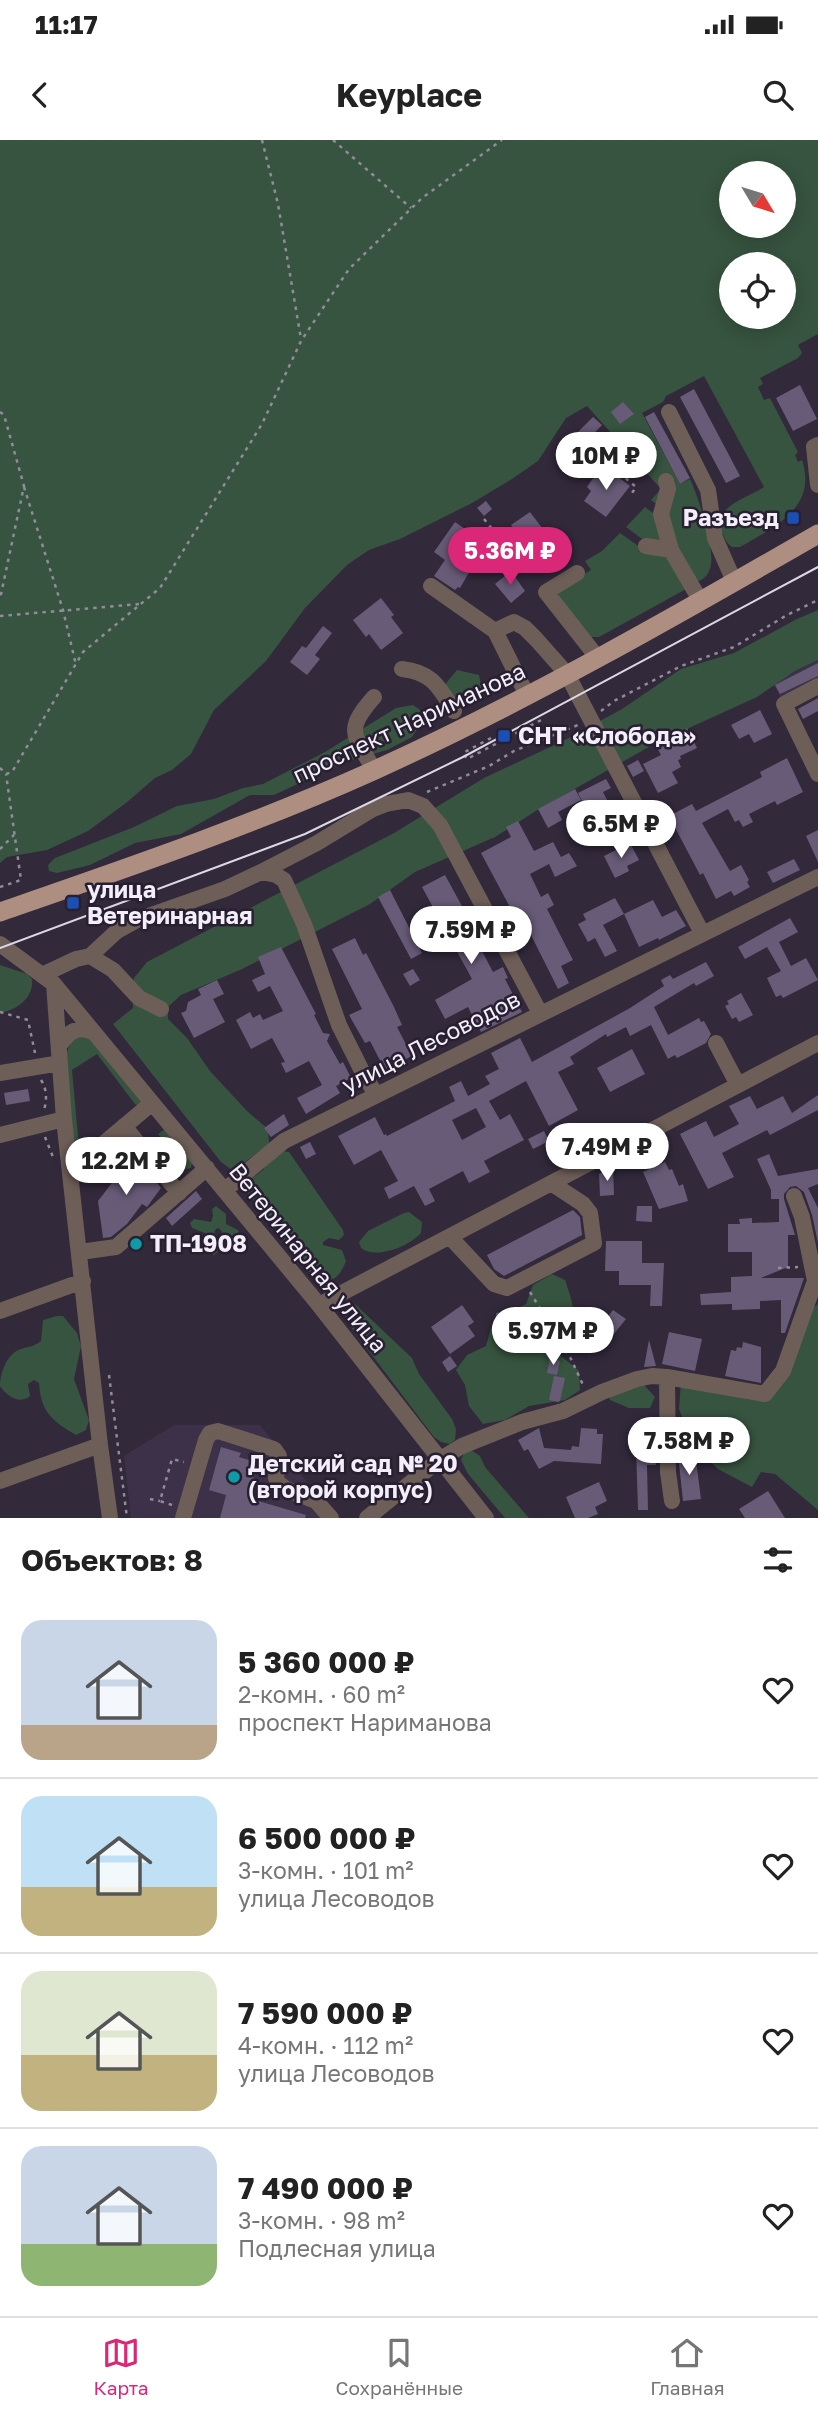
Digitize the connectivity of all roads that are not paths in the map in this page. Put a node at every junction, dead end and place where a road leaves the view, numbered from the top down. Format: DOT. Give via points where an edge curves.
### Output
graph roads {
  1 [pos="669,412"];
  2 [pos="818,444"];
  3 [pos="666,481"];
  4 [pos="818,485"];
  5 [pos="818,534"];
  6 [pos="646,546"];
  7 [pos="671,550"];
  8 [pos="577,573"];
  9 [pos="734,581"];
  10 [pos="431,586"];
  11 [pos="700,600"];
  12 [pos="495,631"];
  13 [pos="597,657"];
  14 [pos="402,669"];
  15 [pos="567,674"];
  16 [pos="818,686"];
  17 [pos="527,695"];
  18 [pos="374,696"];
  19 [pos="454,711"];
  20 [pos="374,770"];
  21 [pos="818,774"];
  22 [pos="261,872"];
  23 [pos="818,877"];
  24 [pos="0,912"];
  25 [pos="702,933"];
  26 [pos="0,944"];
  27 [pos="90,957"];
  28 [pos="48,979"];
  29 [pos="161,1009"];
  30 [pos="540,1013"];
  31 [pos="93,1032"];
  32 [pos="716,1043"];
  33 [pos="818,1043"];
  34 [pos="59,1055"];
  35 [pos="0,1073"];
  36 [pos="738,1085"];
  37 [pos="376,1094"];
  38 [pos="152,1102"];
  39 [pos="64,1119"];
  40 [pos="124,1126"];
  41 [pos="0,1135"];
  42 [pos="207,1168"];
  43 [pos="62,1170"];
  44 [pos="551,1183"];
  45 [pos="225,1190"];
  46 [pos="178,1193"];
  47 [pos="794,1196"];
  48 [pos="450,1237"];
  49 [pos="80,1252"];
  50 [pos="814,1263"];
  51 [pos="83,1282"];
  52 [pos="319,1306"];
  53 [pos="0,1311"];
  54 [pos="667,1377"];
  55 [pos="100,1445"];
  56 [pos="439,1460"];
  57 [pos="0,1481"];
  58 [pos="673,1501"];
  59 [pos="184,1513"];
  60 [pos="110,1518"];
  61 [pos="331,1518"];
  62 [pos="367,1518"];
  63 [pos="486,1518"];
  1 -- 9 [label="street" via="708,490 715,538"];
  2 -- 4 [label="street" via="814,447"];
  3 -- 7 [label="street" via="667,499 661,514"];
  5 -- 9 [label="main road, проспект Нариманова"];
  6 -- 7 [label="street"];
  7 -- 11 [label="street"];
  8 -- 13 [label="street" via="546,592"];
  9 -- 11 [label="main road, проспект Нариманова"];
  10 -- 12 [label="street"];
  11 -- 13 [label="main road, проспект Нариманова"];
  12 -- 15 [label="street" via="514,622 525,628"];
  12 -- 17 [label="street"];
  13 -- 15 [label="main road, проспект Нариманова"];
  14 -- 19 [label="street" via="424,674 439,685"];
  15 -- 17 [label="main road, проспект Нариманова"];
  15 -- 25 [label="street"];
  16 -- 21 [label="street" via="784,704"];
  17 -- 20 [label="main road, проспект Нариманова"];
  18 -- 20 [label="street" via="354,727"];
  20 -- 24 [label="main road, проспект Нариманова" via="203,841"];
  22 -- 27 [label="street" via="137,920 117,931"];
  22 -- 30 [label="street" via="373,809 408,800 423,806 440,825"];
  22 -- 37 [label="street" via="284,880 339,1025"];
  23 -- 25 [label="street, улица Лесоводов"];
  25 -- 30 [label="street, улица Лесоводов"];
  26 -- 28 [label="street, Ветеринарная улица"];
  27 -- 28 [label="street" via="76,959"];
  27 -- 29 [label="street" via="113,970 139,998"];
  28 -- 31 [label="street, Ветеринарная улица"];
  28 -- 34 [label="street"];
  30 -- 37 [label="street, улица Лесоводов"];
  31 -- 34 [label="street" via="74,1029 66,1035"];
  31 -- 38 [label="street, Ветеринарная улица"];
  32 -- 36 [label="street"];
  33 -- 36 [label="street"];
  34 -- 35 [label="street" via="37,1067"];
  34 -- 39 [label="street"];
  36 -- 44 [label="street"];
  37 -- 45 [label="street, улица Лесоводов" via="284,1141"];
  38 -- 40 [label="street"];
  38 -- 42 [label="street, Ветеринарная улица"];
  39 -- 41 [label="street"];
  39 -- 43 [label="street"];
  40 -- 43 [label="street"];
  40 -- 46 [label="street"];
  42 -- 45 [label="street, Ветеринарная улица"];
  42 -- 46 [label="street"];
  43 -- 49 [label="street"];
  44 -- 48 [label="street"];
  44 -- 48 [label="street" via="590,1213 594,1243 507,1288 500,1287"];
  45 -- 52 [label="street, Ветеринарная улица"];
  46 -- 49 [label="street" via="116,1247"];
  47 -- 50 [label="street"];
  48 -- 52 [label="street"];
  49 -- 51 [label="street"];
  50 -- 54 [label="street" via="813,1289 783,1371 765,1394"];
  51 -- 53 [label="street"];
  51 -- 55 [label="street"];
  52 -- 56 [label="street, Ветеринарная улица"];
  54 -- 56 [label="street" via="637,1379 563,1411 474,1441"];
  54 -- 58 [label="street" via="668,1472"];
  55 -- 57 [label="street"];
  55 -- 60 [label="street"];
  56 -- 62 [label="street"];
  56 -- 63 [label="street, Ветеринарная улица"];
  59 -- 61 [label="street" via="206,1440 214,1432 277,1451 278,1483 316,1501"];
}
